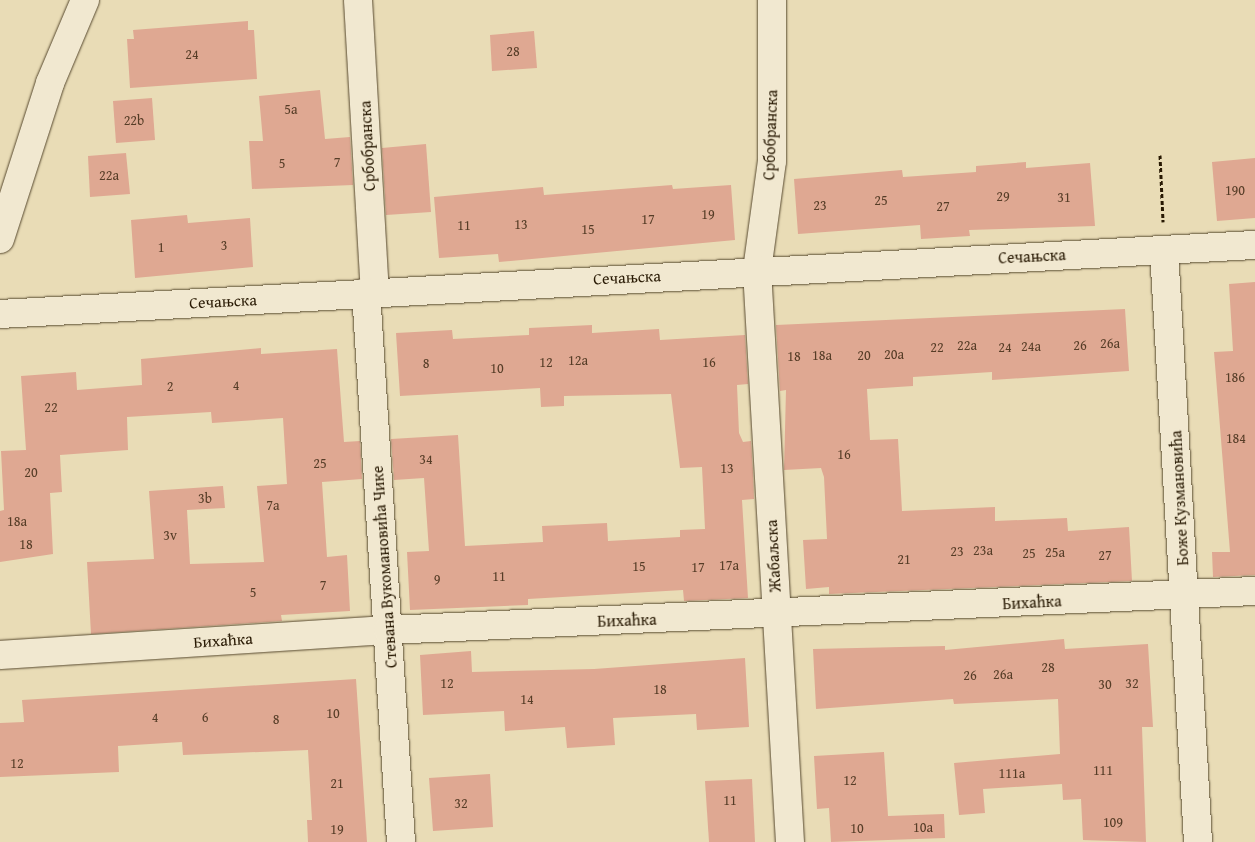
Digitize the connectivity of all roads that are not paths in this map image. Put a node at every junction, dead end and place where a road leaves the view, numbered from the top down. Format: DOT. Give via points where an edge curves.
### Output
graph roads {
  1 [pos="85,0"];
  2 [pos="358,0"];
  3 [pos="772,0"];
  4 [pos="0,239"];
  5 [pos="1255,246"];
  6 [pos="1164,250"];
  7 [pos="757,270"];
  8 [pos="371,292"];
  9 [pos="0,314"];
  10 [pos="1255,591"];
  11 [pos="1184,596"];
  12 [pos="776,614"];
  13 [pos="388,630"];
  14 [pos="0,655"];
  15 [pos="401,842"];
  16 [pos="790,842"];
  17 [pos="1198,842"];
  1 -- 4 [label="street" via="50,83"];
  2 -- 8 [label="street, Србобранска"];
  3 -- 7 [label="street, Србобранска" via="772,161"];
  5 -- 6 [label="street, Сечањска"];
  6 -- 7 [label="street, Сечањска"];
  6 -- 11 [label="street, Боже Кузмановића"];
  7 -- 8 [label="street, Сечањска"];
  7 -- 12 [label="street, Жабаљска"];
  8 -- 9 [label="street, Сечањска"];
  8 -- 13 [label="street, Стевана Вукомановића Чике"];
  10 -- 11 [label="street, Бихаћка"];
  11 -- 12 [label="street, Бихаћка"];
  11 -- 17 [label="street, Боже Кузмановића"];
  12 -- 13 [label="street, Бихаћка"];
  12 -- 16 [label="street, Жабаљска"];
  13 -- 14 [label="street, Бихаћка"];
  13 -- 15 [label="street, Стевана Вукомановића Чике"];
}
